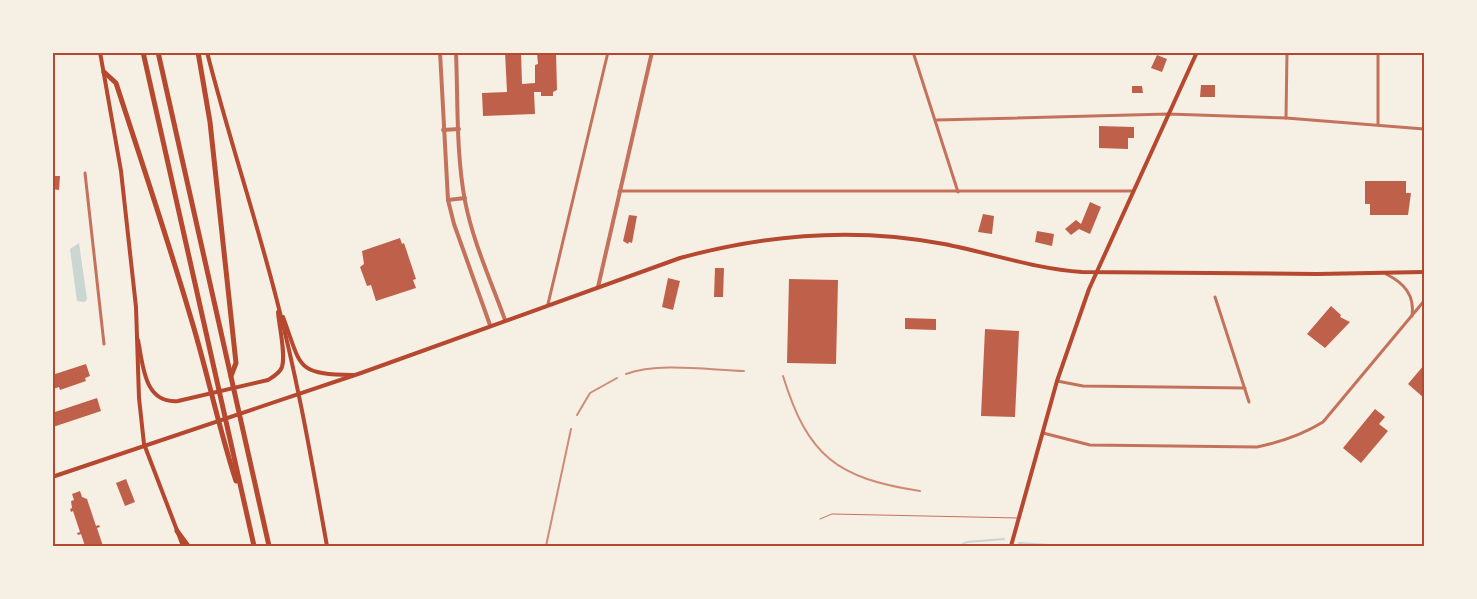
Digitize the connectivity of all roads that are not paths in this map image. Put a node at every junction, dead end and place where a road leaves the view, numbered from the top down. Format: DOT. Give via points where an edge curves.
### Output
graph roads {
  1 [pos="100,52"];
  2 [pos="143,52"];
  3 [pos="158,52"];
  4 [pos="198,52"];
  5 [pos="207,52"];
  6 [pos="440,52"];
  7 [pos="456,52"];
  8 [pos="608,52"];
  9 [pos="652,52"];
  10 [pos="914,52"];
  11 [pos="1196,52"];
  12 [pos="1287,52"];
  13 [pos="1378,52"];
  14 [pos="104,72"];
  15 [pos="1168,114"];
  16 [pos="1286,118"];
  17 [pos="936,120"];
  18 [pos="1378,124"];
  19 [pos="459,129"];
  20 [pos="1424,129"];
  21 [pos="443,130"];
  22 [pos="85,172"];
  23 [pos="1132,191"];
  24 [pos="619,192"];
  25 [pos="958,192"];
  26 [pos="465,198"];
  27 [pos="448,200"];
  28 [pos="1096,272"];
  29 [pos="1424,272"];
  30 [pos="1386,273"];
  31 [pos="598,287"];
  32 [pos="1216,297"];
  33 [pos="276,298"];
  34 [pos="1424,301"];
  35 [pos="548,304"];
  36 [pos="1411,318"];
  37 [pos="505,320"];
  38 [pos="490,325"];
  39 [pos="136,328"];
  40 [pos="104,344"];
  41 [pos="357,375"];
  42 [pos="231,376"];
  43 [pos="1057,381"];
  44 [pos="1244,388"];
  45 [pos="300,392"];
  46 [pos="1249,402"];
  47 [pos="1043,433"];
  48 [pos="144,444"];
  49 [pos="52,476"];
  50 [pos="245,509"];
  51 [pos="1019,518"];
  52 [pos="820,520"];
  53 [pos="177,531"];
  54 [pos="183,546"];
  55 [pos="188,546"];
  56 [pos="254,546"];
  57 [pos="270,546"];
  58 [pos="327,546"];
  59 [pos="1011,546"];
  1 -- 14 [label="main road"];
  2 -- 50 [label="highway"];
  3 -- 42 [label="highway"];
  4 -- 42 [label="highway" via="210,122 236,363"];
  5 -- 33 [label="main road"];
  6 -- 21 [label="street"];
  7 -- 19 [label="street"];
  8 -- 35 [label="street"];
  9 -- 24 [label="street"];
  10 -- 17 [label="street"];
  11 -- 15 [label="main road"];
  12 -- 16 [label="street"];
  13 -- 18 [label="street"];
  14 -- 39 [label="main road" via="121,171"];
  14 -- 50 [label="highway" via="116,82 190,315 223,442"];
  15 -- 16 [label="street"];
  15 -- 17 [label="street"];
  15 -- 23 [label="main road"];
  16 -- 18 [label="street"];
  17 -- 25 [label="street"];
  18 -- 20 [label="street"];
  19 -- 21 [label="street"];
  19 -- 26 [label="street"];
  21 -- 27 [label="street"];
  22 -- 40 [label="street"];
  23 -- 25 [label="street"];
  23 -- 28 [label="main road"];
  24 -- 25 [label="street"];
  24 -- 31 [label="street"];
  26 -- 27 [label="street"];
  26 -- 37 [label="street" via="472,230"];
  27 -- 38 [label="street"];
  28 -- 30 [label="main road"];
  28 -- 31 [label="main road" via="1055,270 920,240 836,234 796,236 715,248"];
  28 -- 43 [label="main road"];
  29 -- 30 [label="main road"];
  30 -- 36 [label="street" via="1399,281 1410,294"];
  31 -- 35 [label="main road"];
  32 -- 44 [label="street"];
  33 -- 39 [label="main road" via="282,368 268,380 185,399 168,402 156,396 148,384"];
  33 -- 41 [label="main road" via="302,364 310,371 323,374"];
  33 -- 45 [label="main road"];
  34 -- 36 [label="street"];
  35 -- 37 [label="main road"];
  36 -- 47 [label="street" via="1323,422 1306,433 1277,443 1257,447 1090,445"];
  37 -- 38 [label="main road"];
  38 -- 41 [label="main road"];
  39 -- 48 [label="main road"];
  41 -- 45 [label="main road"];
  42 -- 57 [label="highway"];
  43 -- 44 [label="street" via="1084,386"];
  43 -- 47 [label="main road"];
  44 -- 46 [label="street"];
  45 -- 48 [label="main road"];
  45 -- 58 [label="main road"];
  47 -- 51 [label="main road"];
  48 -- 49 [label="main road"];
  48 -- 53 [label="main road"];
  50 -- 56 [label="highway"];
  51 -- 52 [label="lane" via="832,514"];
  51 -- 59 [label="main road"];
  53 -- 54 [label="main road"];
  53 -- 55 [label="highway"];
}
